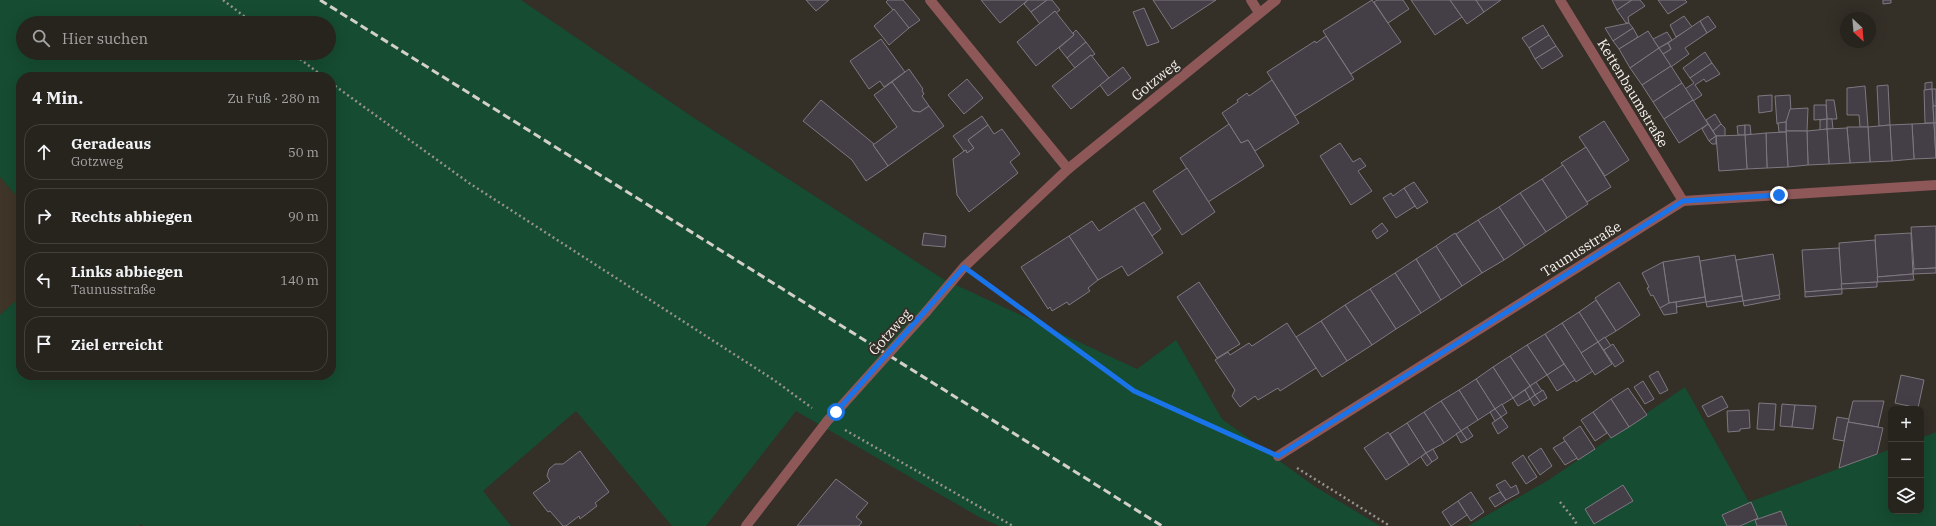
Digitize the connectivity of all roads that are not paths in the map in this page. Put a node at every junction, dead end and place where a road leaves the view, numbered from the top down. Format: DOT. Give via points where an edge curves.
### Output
graph roads {
  1 [pos="930,0"];
  2 [pos="1251,0"];
  3 [pos="1276,0"];
  4 [pos="1560,0"];
  5 [pos="1259,13"];
  6 [pos="1068,169"];
  7 [pos="1936,185"];
  8 [pos="1683,201"];
  9 [pos="1278,456"];
  10 [pos="746,526"];
  1 -- 6 [label="street"];
  2 -- 5 [label="street"];
  3 -- 5 [label="street, Gotzweg"];
  4 -- 8 [label="street, Kettenbaumstraße"];
  5 -- 6 [label="street, Gotzweg"];
  6 -- 10 [label="street, Gotzweg, bridge" via="964,267 828,420"];
  7 -- 8 [label="street, Taunusstraße"];
  8 -- 9 [label="street, Taunusstraße"];
}
